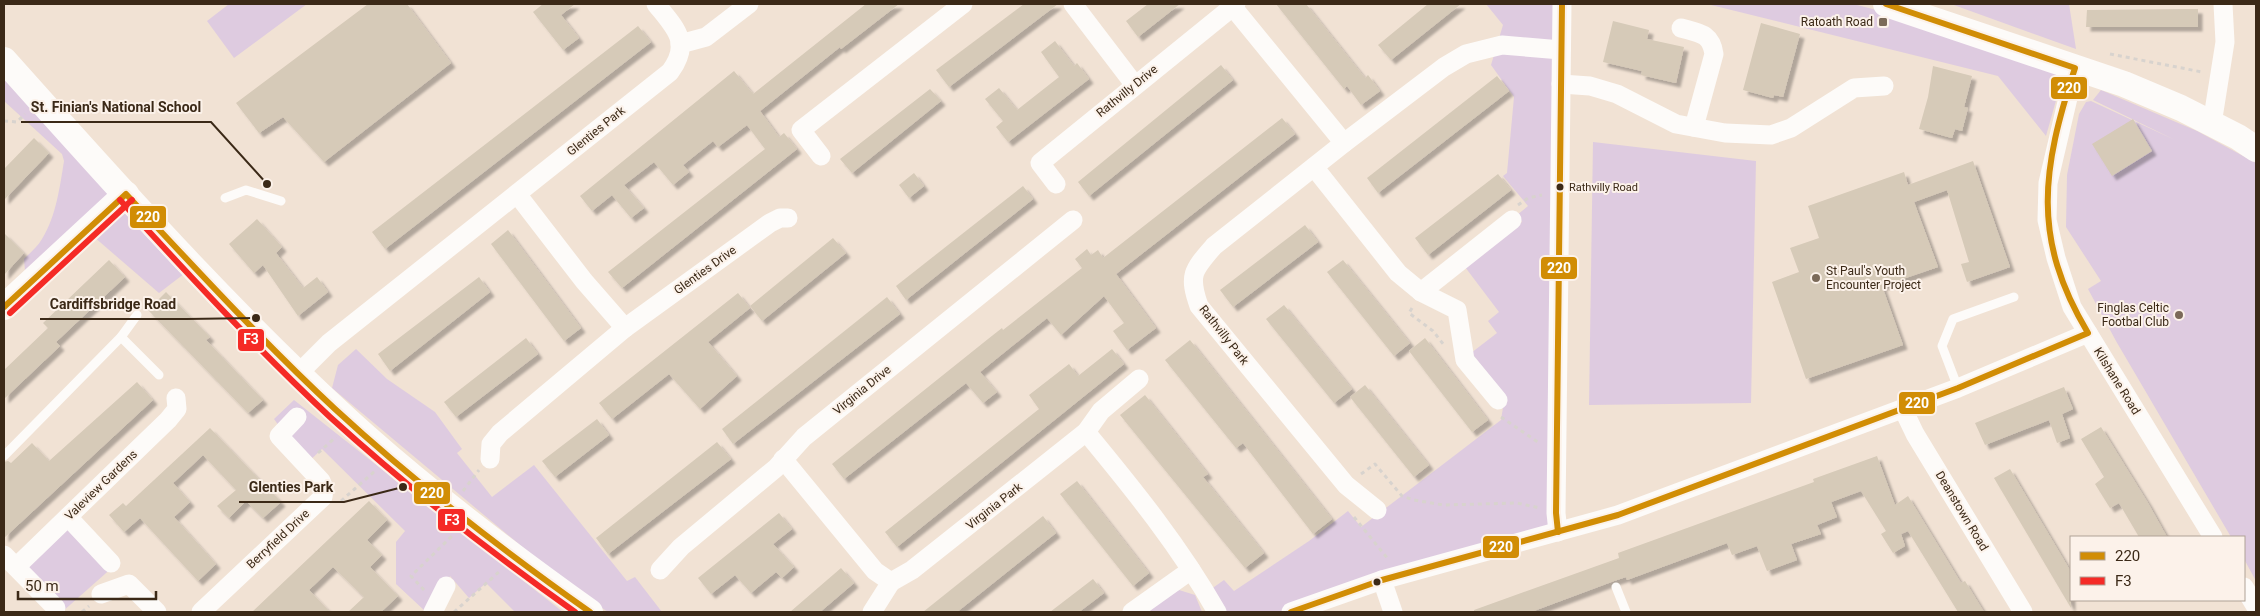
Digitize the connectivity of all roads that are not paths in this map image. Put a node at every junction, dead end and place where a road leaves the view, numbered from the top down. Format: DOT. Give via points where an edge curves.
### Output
graph roads {
  1 [pos="656,4"];
  2 [pos="749,4"];
  3 [pos="963,4"];
  4 [pos="1073,4"];
  5 [pos="1562,4"];
  6 [pos="1886,4"];
  7 [pos="2223,4"];
  8 [pos="1234,5"];
  9 [pos="1681,28"];
  10 [pos="680,44"];
  11 [pos="1561,50"];
  12 [pos="4,60"];
  13 [pos="2074,68"];
  14 [pos="1134,84"];
  15 [pos="1561,84"];
  16 [pos="1884,86"];
  17 [pos="2212,124"];
  18 [pos="1694,127"];
  19 [pos="1344,143"];
  20 [pos="2256,149"];
  21 [pos="822,156"];
  22 [pos="1314,167"];
  23 [pos="1056,184"];
  24 [pos="126,194"];
  25 [pos="517,194"];
  26 [pos="225,198"];
  27 [pos="281,201"];
  28 [pos="788,218"];
  29 [pos="1073,220"];
  30 [pos="1512,220"];
  31 [pos="1421,292"];
  32 [pos="2014,297"];
  33 [pos="4,308"];
  34 [pos="137,315"];
  35 [pos="624,328"];
  36 [pos="2088,333"];
  37 [pos="121,337"];
  38 [pos="298,374"];
  39 [pos="159,375"];
  40 [pos="1139,379"];
  41 [pos="1958,388"];
  42 [pos="176,398"];
  43 [pos="1498,400"];
  44 [pos="1903,409"];
  45 [pos="297,417"];
  46 [pos="1086,432"];
  47 [pos="4,456"];
  48 [pos="490,459"];
  49 [pos="783,460"];
  50 [pos="1377,510"];
  51 [pos="68,517"];
  52 [pos="1558,532"];
  53 [pos="2212,536"];
  54 [pos="10,561"];
  55 [pos="111,563"];
  56 [pos="660,570"];
  57 [pos="1191,570"];
  58 [pos="1382,580"];
  59 [pos="891,582"];
  60 [pos="446,586"];
  61 [pos="1616,587"];
  62 [pos="2245,589"];
  63 [pos="101,594"];
  64 [pos="429,606"];
  65 [pos="2256,607"];
  66 [pos="56,608"];
  67 [pos="157,612"];
  68 [pos="201,612"];
  69 [pos="590,612"];
  70 [pos="872,612"];
  71 [pos="1132,612"];
  72 [pos="1217,612"];
  73 [pos="1291,612"];
  74 [pos="1393,612"];
  75 [pos="1626,612"];
  76 [pos="2022,612"];
  1 -- 10 [label="street" via="678,32"];
  2 -- 10 [label="street" via="706,37"];
  3 -- 21 [label="street" via="801,130"];
  4 -- 14 [label="street"];
  5 -- 11 [label="street"];
  6 -- 13 [label="main road"];
  7 -- 17 [label="street" via="2225,42"];
  8 -- 14 [label="street, Rathvilly Drive"];
  8 -- 19 [label="street"];
  9 -- 18 [label="street" via="1706,35 1714,54"];
  10 -- 25 [label="street, Glenties Park" via="677,62 670,72"];
  11 -- 15 [label="street"];
  11 -- 19 [label="street, Rathvilly Park" via="1502,46 1466,54"];
  12 -- 24 [label="main road"];
  13 -- 17 [label="main road" via="2124,84"];
  13 -- 36 [label="street, Kilshane Road" via="2048,183 2047,220 2072,308"];
  14 -- 23 [label="street, Rathvilly Drive" via="1040,163"];
  15 -- 18 [label="street" via="1590,86 1617,94 1676,124"];
  15 -- 52 [label="street"];
  16 -- 18 [label="street" via="1854,88 1791,128 1771,135 1725,133"];
  17 -- 20 [label="main road"];
  19 -- 22 [label="street, Rathvilly Park"];
  22 -- 31 [label="street" via="1398,273"];
  22 -- 50 [label="street, Rathvilly Park" via="1214,246 1197,266 1192,285 1199,306 1346,485"];
  24 -- 33 [label="main road"];
  24 -- 38 [label="main road"];
  25 -- 35 [label="street"];
  25 -- 38 [label="street, Glenties Park" via="329,343"];
  26 -- 27 [label="lane" via="246,190"];
  28 -- 35 [label="street, Glenties Drive" via="770,223"];
  29 -- 49 [label="street, Virginia Drive" via="852,397 804,437"];
  30 -- 31 [label="street"];
  31 -- 43 [label="street" via="1457,310 1465,360"];
  32 -- 41 [label="lane" via="1953,319 1942,346"];
  34 -- 37 [label="lane"];
  35 -- 48 [label="street, Glenties Drive" via="500,432 491,444"];
  36 -- 41 [label="street"];
  36 -- 53 [label="street, Kilshane Road"];
  37 -- 39 [label="lane"];
  37 -- 47 [label="lane"];
  38 -- 69 [label="main road" via="390,458 515,558"];
  40 -- 46 [label="street" via="1101,411"];
  41 -- 44 [label="street"];
  42 -- 51 [label="street, Valeview Gardens" via="177,409 168,420"];
  44 -- 52 [label="street" via="1618,515"];
  44 -- 76 [label="street, Deanstown Road"];
  45 -- 68 [label="street, Berryfield Drive" via="279,436 321,481 323,497"];
  46 -- 57 [label="street" via="1155,516"];
  46 -- 59 [label="street, Virginia Park" via="912,570"];
  49 -- 56 [label="street, Virginia Drive" via="681,547"];
  49 -- 59 [label="street" via="875,570"];
  51 -- 54 [label="street, Valeview Gardens"];
  51 -- 55 [label="street"];
  52 -- 58 [label="street"];
  54 -- 66 [label="street, Valeview Gardens"];
  57 -- 71 [label="street"];
  57 -- 72 [label="street"];
  58 -- 73 [label="street"];
  58 -- 74 [label="street"];
  59 -- 70 [label="street"];
  60 -- 64 [label="street"];
  61 -- 75 [label="lane"];
  62 -- 65 [label="street"];
  63 -- 67 [label="street" via="128,584"];
}
